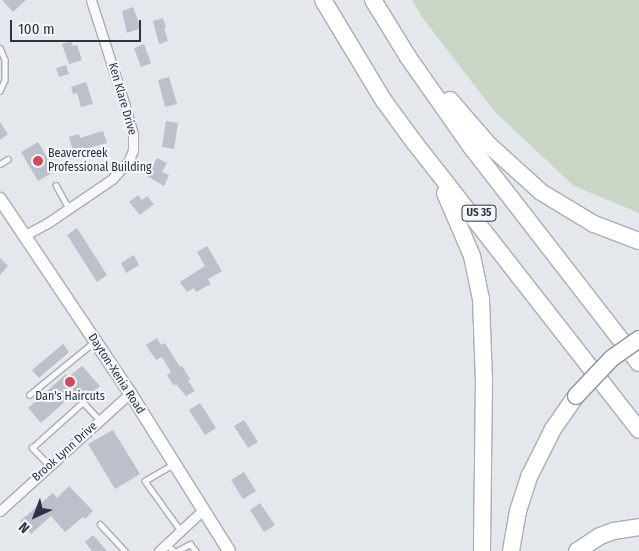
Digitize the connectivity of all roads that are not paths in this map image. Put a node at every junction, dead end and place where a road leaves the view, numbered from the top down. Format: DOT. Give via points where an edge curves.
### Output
graph roads {
  1 [pos="91,0"];
  2 [pos="324,0"];
  3 [pos="334,0"];
  4 [pos="373,0"];
  5 [pos="383,0"];
  6 [pos="0,48"];
  7 [pos="0,91"];
  8 [pos="8,159"];
  9 [pos="0,164"];
  10 [pos="435,168"];
  11 [pos="56,185"];
  12 [pos="2,205"];
  13 [pos="69,208"];
  14 [pos="25,235"];
  15 [pos="639,241"];
  16 [pos="639,339"];
  17 [pos="96,342"];
  18 [pos="639,363"];
  19 [pos="130,393"];
  20 [pos="29,395"];
  21 [pos="639,416"];
  22 [pos="100,420"];
  23 [pos="639,430"];
  24 [pos="174,464"];
  25 [pos="49,466"];
  26 [pos="203,510"];
  27 [pos="0,511"];
  28 [pos="100,524"];
  29 [pos="639,527"];
  30 [pos="180,531"];
  31 [pos="166,544"];
  32 [pos="125,551"];
  33 [pos="159,551"];
  34 [pos="175,551"];
  35 [pos="196,551"];
  36 [pos="228,551"];
  37 [pos="482,551"];
  38 [pos="511,551"];
  39 [pos="578,551"];
  1 -- 13 [label="street, Ken Klare Drive" via="133,134 133,150 128,162 112,179"];
  2 -- 10 [label="highway" via="384,101"];
  3 -- 21 [label="highway, US 35" via="414,128"];
  4 -- 18 [label="highway, US 35" via="408,57 472,148"];
  5 -- 15 [label="highway" via="456,108 505,162 577,215 611,232"];
  6 -- 7 [label="lane" via="6,60 5,80"];
  8 -- 9 [label="lane"];
  10 -- 23 [label="highway"];
  10 -- 37 [label="highway" via="469,247 482,299"];
  11 -- 13 [label="lane"];
  12 -- 14 [label="main road, Dayton-Xenia Road"];
  13 -- 14 [label="street, Ken Klare Drive"];
  14 -- 17 [label="main road, Dayton-Xenia Road"];
  16 -- 38 [label="highway, bridge" via="612,358 576,396 553,429 530,475 518,511"];
  17 -- 19 [label="main road, Dayton-Xenia Road"];
  17 -- 20 [label="lane"];
  19 -- 22 [label="street, Brook Lynn Drive"];
  19 -- 24 [label="main road, Dayton-Xenia Road"];
  22 -- 25 [label="street, Brook Lynn Drive"];
  22 -- 25 [label="lane" via="83,402 68,415 32,448"];
  24 -- 26 [label="main road, Dayton-Xenia Road"];
  24 -- 30 [label="lane" via="145,482"];
  25 -- 27 [label="street, Brook Lynn Drive"];
  26 -- 30 [label="street"];
  26 -- 36 [label="main road, Dayton-Xenia Road"];
  28 -- 32 [label="lane"];
  29 -- 39 [label="highway" via="600,536"];
  30 -- 31 [label="street"];
  31 -- 33 [label="street"];
  31 -- 34 [label="lane"];
  34 -- 35 [label="lane" via="190,544"];
}
